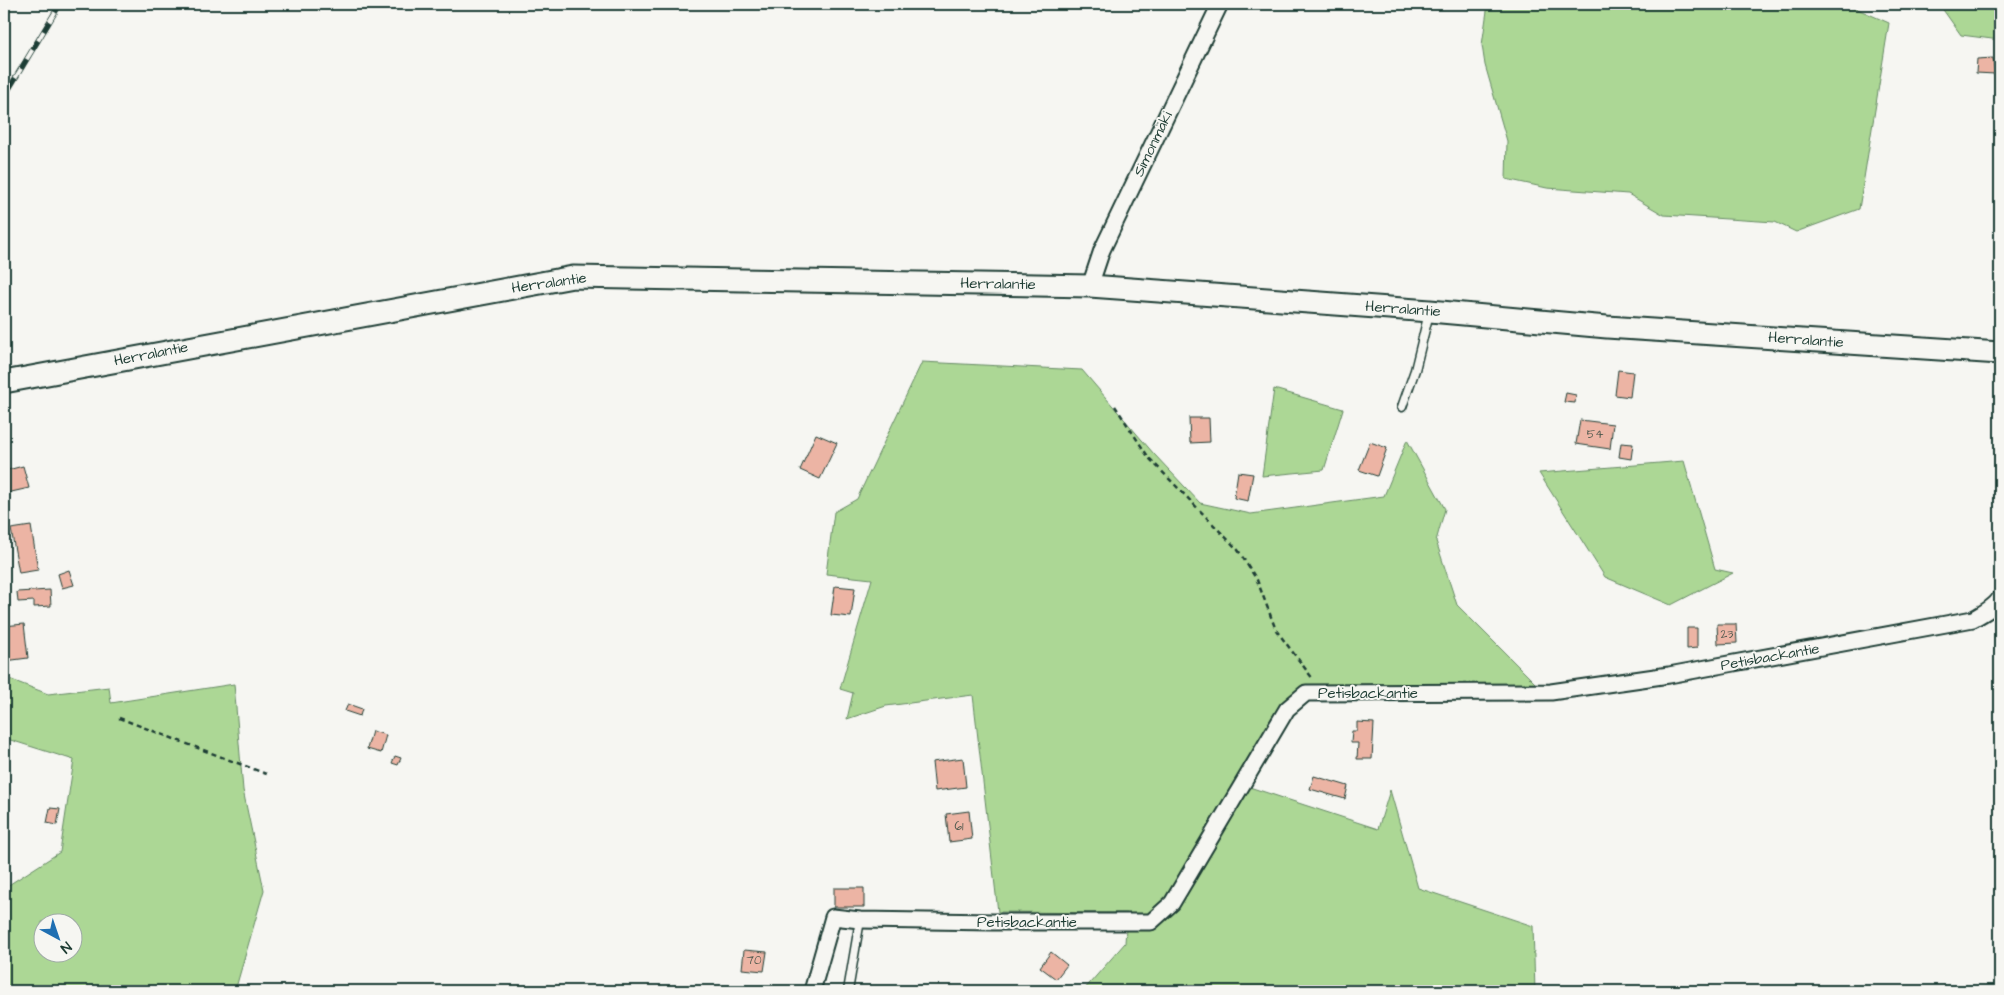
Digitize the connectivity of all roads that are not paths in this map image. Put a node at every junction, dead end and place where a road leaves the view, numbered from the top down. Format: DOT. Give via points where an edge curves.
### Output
graph roads {
  1 [pos="1220,4"];
  2 [pos="1090,286"];
  3 [pos="1430,311"];
  4 [pos="2000,353"];
  5 [pos="4,382"];
  6 [pos="1402,407"];
  7 [pos="2000,598"];
  8 [pos="860,920"];
  9 [pos="812,991"];
  10 [pos="848,991"];
  1 -- 2 [label="street, Simonmäki" via="1102,250"];
  2 -- 3 [label="street, Herralantie"];
  2 -- 5 [label="street, Herralantie" via="574,277"];
  3 -- 4 [label="street, Herralantie" via="1607,327"];
  3 -- 6 [label="lane"];
  7 -- 8 [label="street, Petisbackantie" via="1973,619 1669,676 1551,692 1306,693 1287,709 1172,903 1151,922"];
  8 -- 9 [label="street, Petisbackantie" via="833,917"];
  8 -- 10 [label="lane"];
}
